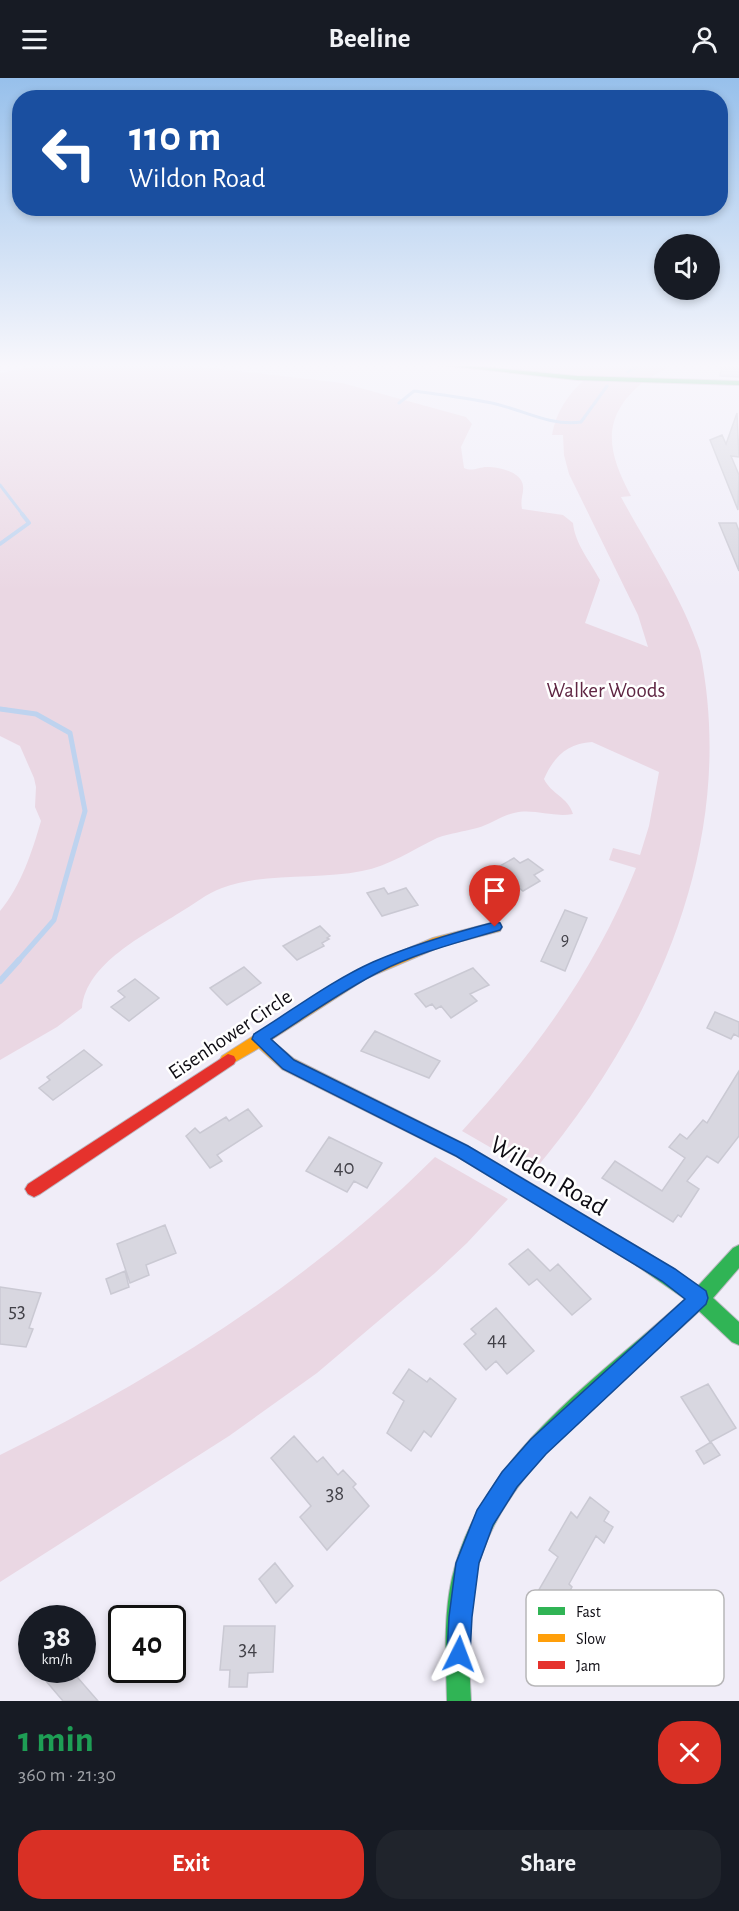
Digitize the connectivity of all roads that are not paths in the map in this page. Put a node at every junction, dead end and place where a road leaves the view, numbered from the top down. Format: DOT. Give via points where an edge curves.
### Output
graph roads {
  1 [pos="495,927"];
  2 [pos="260,1039"];
  3 [pos="34,1189"];
  4 [pos="739,1254"];
  5 [pos="699,1298"];
  6 [pos="739,1335"];
  7 [pos="459,1701"];
  1 -- 2 [label="street, Eisenhower Circle" via="438,942 376,967"];
  2 -- 3 [label="street, Eisenhower Circle"];
  2 -- 5 [label="street, Wildon Road" via="288,1064 462,1151 669,1275"];
  4 -- 5 [label="street"];
  5 -- 6 [label="street, Wildon Road"];
  5 -- 7 [label="street" via="539,1447 509,1479 485,1518 467,1563 463,1588"];
}
